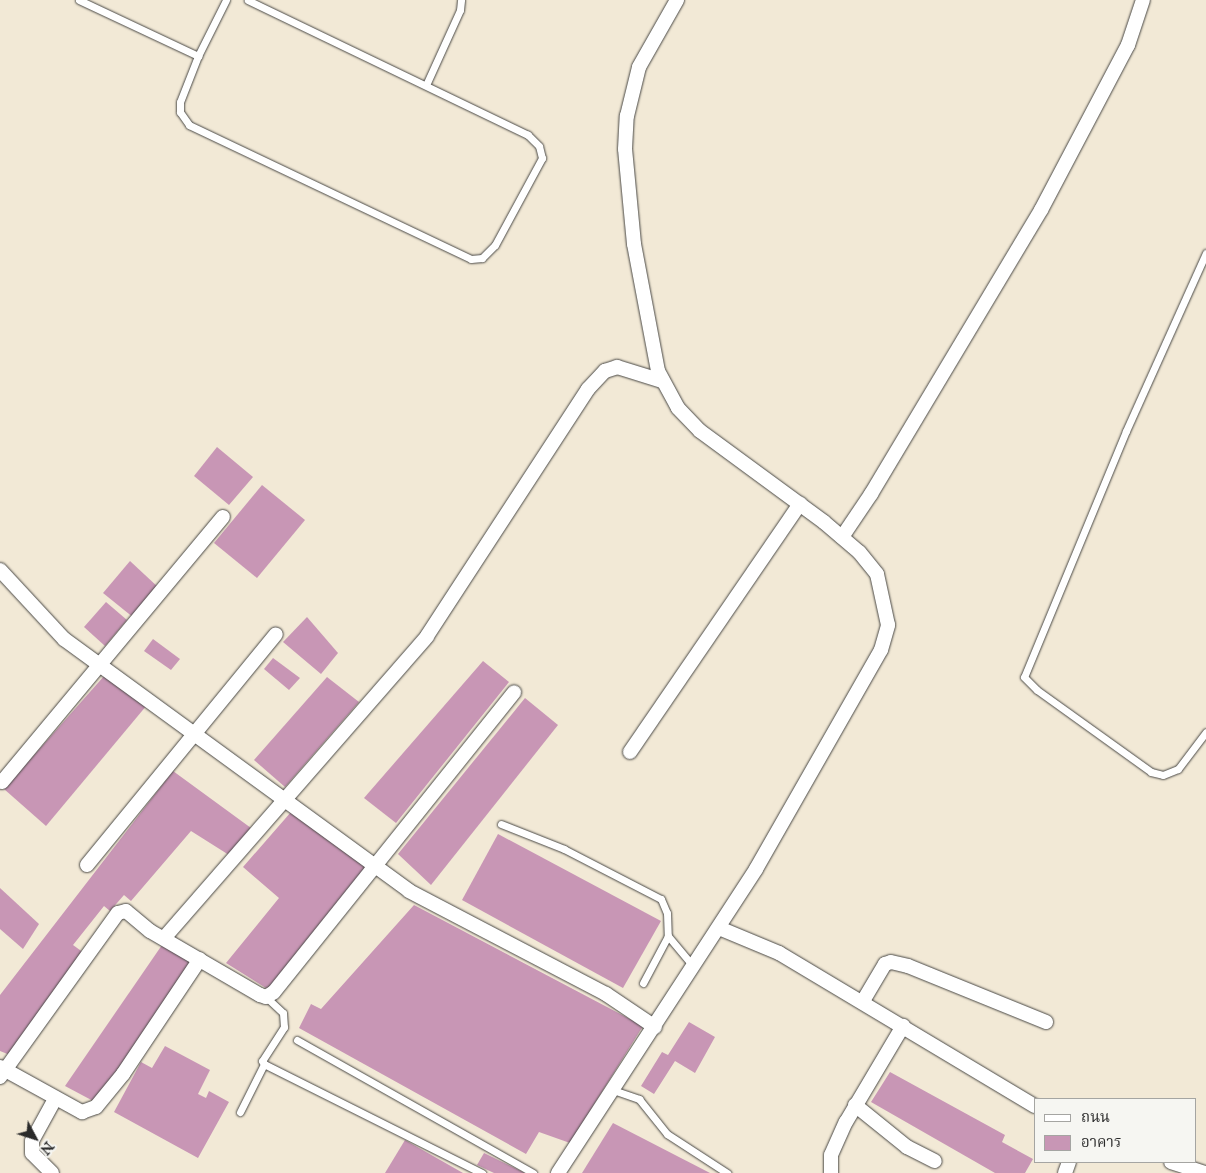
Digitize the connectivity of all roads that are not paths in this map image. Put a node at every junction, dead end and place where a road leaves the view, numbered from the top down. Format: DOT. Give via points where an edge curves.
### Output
graph roads {
  1 [pos="80,0"];
  2 [pos="226,0"];
  3 [pos="248,0"];
  4 [pos="461,0"];
  5 [pos="677,0"];
  6 [pos="1143,0"];
  7 [pos="198,56"];
  8 [pos="426,85"];
  9 [pos="1206,252"];
  10 [pos="662,381"];
  11 [pos="800,504"];
  12 [pos="223,517"];
  13 [pos="842,537"];
  14 [pos="0,570"];
  15 [pos="276,634"];
  16 [pos="100,666"];
  17 [pos="514,692"];
  18 [pos="1206,732"];
  19 [pos="194,733"];
  20 [pos="630,752"];
  21 [pos="2,782"];
  22 [pos="285,800"];
  23 [pos="500,824"];
  24 [pos="87,865"];
  25 [pos="375,867"];
  26 [pos="719,928"];
  27 [pos="668,936"];
  28 [pos="164,938"];
  29 [pos="200,959"];
  30 [pos="694,967"];
  31 [pos="644,983"];
  32 [pos="266,997"];
  33 [pos="863,1002"];
  34 [pos="1046,1022"];
  35 [pos="903,1026"];
  36 [pos="655,1027"];
  37 [pos="297,1040"];
  38 [pos="264,1064"];
  39 [pos="2,1071"];
  40 [pos="613,1090"];
  41 [pos="55,1099"];
  42 [pos="855,1105"];
  43 [pos="1034,1105"];
  44 [pos="240,1112"];
  45 [pos="935,1161"];
  46 [pos="1174,1163"];
  47 [pos="52,1173"];
  48 [pos="482,1173"];
  49 [pos="532,1173"];
  50 [pos="558,1173"];
  51 [pos="727,1173"];
  52 [pos="831,1173"];
  53 [pos="1205,1173"];
  1 -- 7 [label="lane"];
  2 -- 7 [label="lane"];
  3 -- 8 [label="lane"];
  4 -- 8 [label="lane" via="460,10"];
  5 -- 10 [label="street" via="639,67 627,116 625,149 634,244"];
  6 -- 13 [label="street" via="1128,45 1041,210"];
  7 -- 8 [label="lane" via="180,102 180,112 189,125 471,259 482,258 495,245 542,158 539,146 528,135"];
  9 -- 18 [label="lane" via="1126,431 1024,677 1037,690 1152,772 1163,774 1178,769"];
  10 -- 11 [label="street" via="678,408 700,431"];
  10 -- 22 [label="street" via="617,367 606,371 588,389 427,636"];
  11 -- 13 [label="street"];
  11 -- 20 [label="street"];
  12 -- 16 [label="street"];
  13 -- 26 [label="street" via="877,574 888,625 881,650 802,791"];
  14 -- 16 [label="street" via="64,639"];
  15 -- 19 [label="street"];
  16 -- 19 [label="street"];
  16 -- 21 [label="street"];
  17 -- 25 [label="street"];
  19 -- 22 [label="street"];
  19 -- 24 [label="street"];
  22 -- 25 [label="street"];
  22 -- 28 [label="street"];
  23 -- 27 [label="lane" via="564,849 661,899 667,913"];
  25 -- 32 [label="street"];
  25 -- 36 [label="street" via="430,904 606,994"];
  26 -- 30 [label="street"];
  26 -- 33 [label="street" via="779,953"];
  27 -- 30 [label="lane"];
  27 -- 31 [label="lane"];
  28 -- 29 [label="street"];
  28 -- 39 [label="street" via="150,932 126,911 118,913"];
  29 -- 32 [label="street"];
  29 -- 41 [label="street" via="103,1101 82,1112"];
  30 -- 36 [label="street"];
  32 -- 38 [label="lane" via="283,1013 284,1027 262,1061"];
  33 -- 34 [label="street" via="885,964 891,962"];
  33 -- 35 [label="street"];
  35 -- 42 [label="street"];
  35 -- 43 [label="street"];
  36 -- 40 [label="street"];
  37 -- 49 [label="lane"];
  38 -- 44 [label="lane"];
  38 -- 48 [label="lane"];
  39 -- 41 [label="street"];
  40 -- 50 [label="street"];
  40 -- 51 [label="lane" via="639,1099 667,1134"];
  41 -- 47 [label="street" via="32,1141 32,1153"];
  42 -- 45 [label="street" via="908,1147"];
  42 -- 52 [label="street" via="831,1156"];
  46 -- 53 [label="street"];
}
